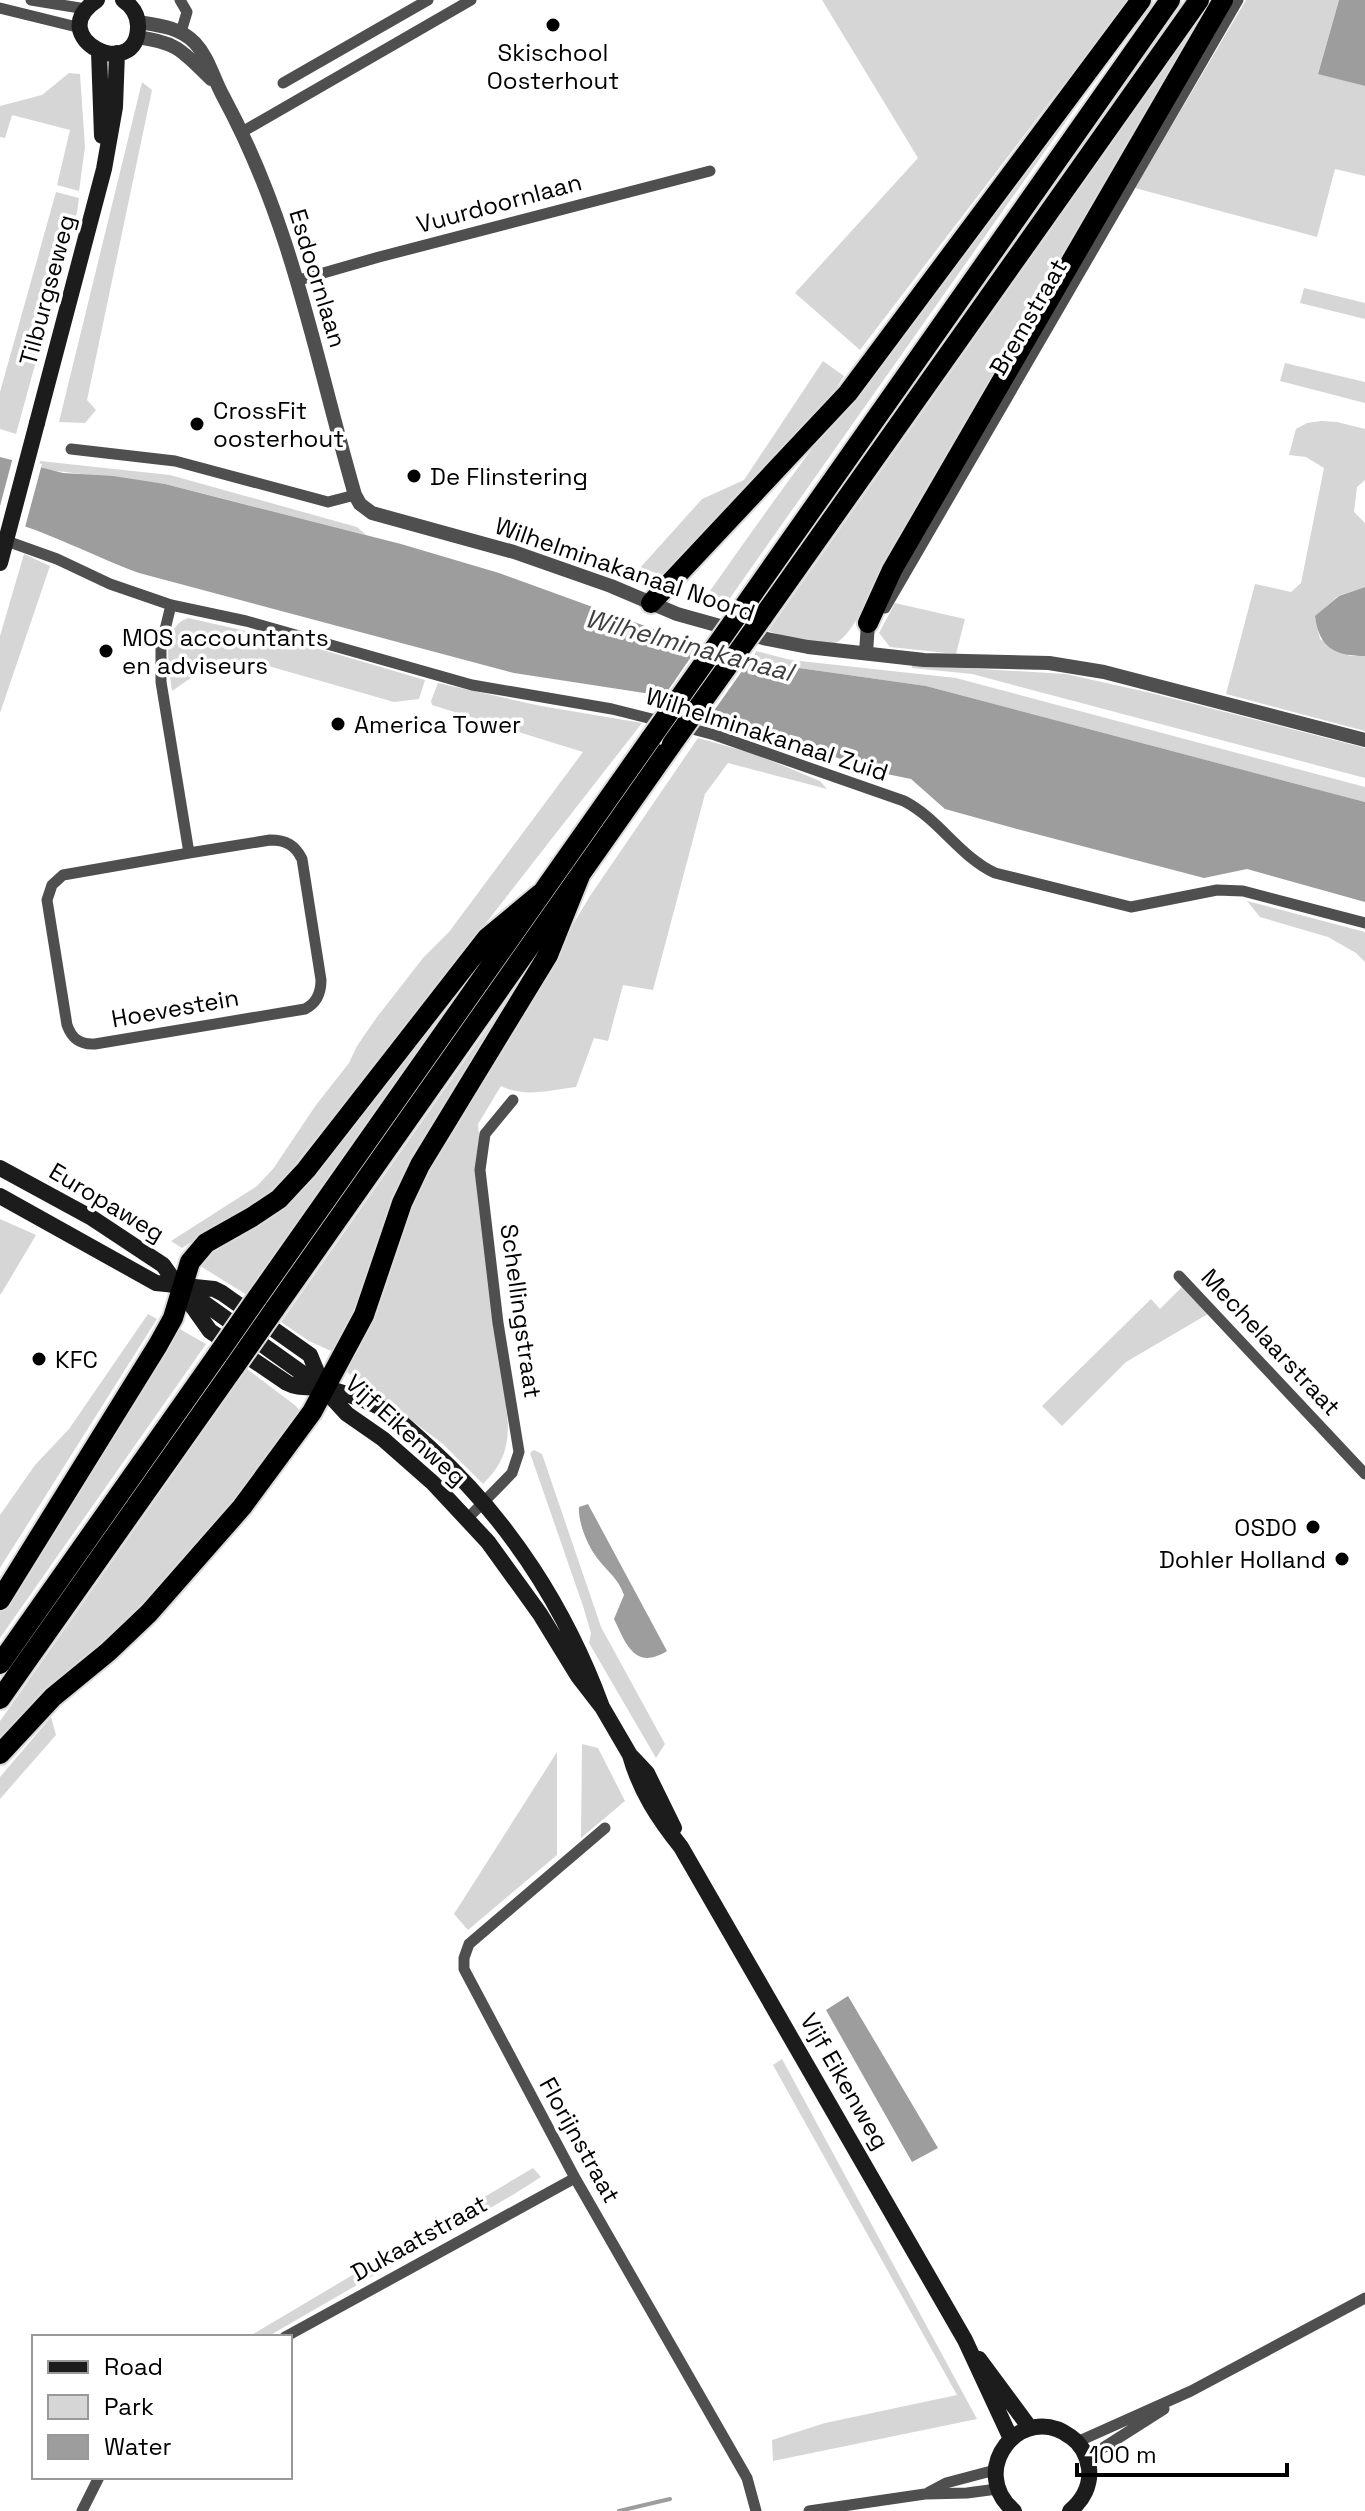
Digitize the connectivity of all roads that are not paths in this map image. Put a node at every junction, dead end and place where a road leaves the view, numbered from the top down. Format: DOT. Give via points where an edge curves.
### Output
graph roads {
  1 [pos="31,0"];
  2 [pos="123,0"];
  3 [pos="180,0"];
  4 [pos="428,0"];
  5 [pos="470,0"];
  6 [pos="1141,0"];
  7 [pos="1170,0"];
  8 [pos="1199,0"];
  9 [pos="1223,0"];
  10 [pos="1238,0"];
  11 [pos="91,4"];
  12 [pos="0,8"];
  13 [pos="81,28"];
  14 [pos="137,29"];
  15 [pos="181,32"];
  16 [pos="99,52"];
  17 [pos="117,53"];
  18 [pos="301,73"];
  19 [pos="215,82"];
  20 [pos="283,83"];
  21 [pos="311,93"];
  22 [pos="242,132"];
  23 [pos="104,169"];
  24 [pos="710,171"];
  25 [pos="299,280"];
  26 [pos="71,449"];
  27 [pos="355,495"];
  28 [pos="0,539"];
  29 [pos="0,563"];
  30 [pos="651,603"];
  31 [pos="171,605"];
  32 [pos="868,623"];
  33 [pos="866,653"];
  34 [pos="1365,740"];
  35 [pos="189,853"];
  36 [pos="581,873"];
  37 [pos="540,894"];
  38 [pos="1365,923"];
  39 [pos="513,1100"];
  40 [pos="0,1168"];
  41 [pos="0,1196"];
  42 [pos="1179,1276"];
  43 [pos="182,1287"];
  44 [pos="323,1388"];
  45 [pos="1365,1474"];
  46 [pos="483,1501"];
  47 [pos="467,1519"];
  48 [pos="0,1600"];
  49 [pos="0,1664"];
  50 [pos="0,1699"];
  51 [pos="602,1707"];
  52 [pos="0,1754"];
  53 [pos="605,1828"];
  54 [pos="575,2178"];
  55 [pos="1365,2298"];
  56 [pos="289,2335"];
  57 [pos="965,2340"];
  58 [pos="1191,2391"];
  59 [pos="1030,2428"];
  60 [pos="1011,2439"];
  61 [pos="1077,2442"];
  62 [pos="1087,2458"];
  63 [pos="995,2470"];
  64 [pos="98,2479"];
  65 [pos="997,2489"];
  66 [pos="925,2494"];
  67 [pos="1076,2509"];
  68 [pos="82,2511"];
  69 [pos="756,2511"];
  70 [pos="809,2511"];
  71 [pos="1014,2511"];
  1 -- 11 [label="street"];
  2 -- 14 [label="main road" via="133,9"];
  3 -- 15 [label="street" via="187,12"];
  4 -- 18 [label="street"];
  5 -- 21 [label="street"];
  6 -- 30 [label="highway" via="848,393"];
  7 -- 37 [label="highway, bridge"];
  8 -- 36 [label="highway, bridge"];
  9 -- 32 [label="highway" via="905,548"];
  10 -- 32 [label="street, Bremstraat" via="881,618"];
  11 -- 13 [label="main road"];
  12 -- 13 [label="street"];
  13 -- 16 [label="main road" via="87,43"];
  14 -- 15 [label="street"];
  14 -- 17 [label="main road" via="125,50"];
  14 -- 19 [label="street, Esdoornlaan" via="178,48"];
  15 -- 19 [label="street, Esdoornlaan" via="206,58"];
  16 -- 17 [label="main road"];
  16 -- 23 [label="main road, Tilburgseweg"];
  17 -- 23 [label="main road, Tilburgseweg" via="115,107"];
  18 -- 20 [label="street"];
  18 -- 21 [label="street"];
  19 -- 22 [label="street, Esdoornlaan"];
  21 -- 22 [label="street"];
  22 -- 25 [label="street, Esdoornlaan"];
  23 -- 29 [label="main road, Tilburgseweg, bridge"];
  24 -- 25 [label="street, Vuurdoornlaan"];
  25 -- 27 [label="street, Esdoornlaan"];
  26 -- 27 [label="street" via="175,461 328,502"];
  27 -- 30 [label="street, Wilhelminakanaal Noord" via="372,513 514,552"];
  28 -- 31 [label="street, Wilhelminakanaal Zuid"];
  30 -- 33 [label="street, Wilhelminakanaal Noord" via="767,639"];
  31 -- 35 [label="street" via="161,646 161,682"];
  31 -- 38 [label="street, Wilhelminakanaal Zuid" via="472,685 612,709 715,735 904,801 995,873 1131,907 1217,890 1243,891"];
  32 -- 33 [label="street"];
  33 -- 34 [label="street, Wilhelminakanaal Noord" via="1049,663 1104,672"];
  35 -- 35 [label="street, Hoevestein" via="270,840 298,850 320,995 305,1009 95,1044 75,1039 67,1025 47,900 52,885 63,875"];
  36 -- 44 [label="highway" via="548,955 420,1165 364,1315"];
  36 -- 50 [label="highway, bridge"];
  37 -- 43 [label="highway" via="487,938 306,1170 279,1199 206,1243 190,1262"];
  37 -- 49 [label="highway, bridge"];
  39 -- 46 [label="street, Schellingstraat" via="485,1134 480,1170 519,1452 512,1473"];
  40 -- 43 [label="main road, Europaweg" via="92,1218 163,1265"];
  41 -- 43 [label="main road, Europaweg" via="156,1283"];
  42 -- 45 [label="street, Mechelaarstraat"];
  43 -- 44 [label="main road, Europaweg" via="210,1331 293,1386"];
  43 -- 44 [label="main road, Europaweg" via="214,1289 285,1337 310,1355"];
  43 -- 48 [label="highway" via="158,1345"];
  44 -- 46 [label="main road, Vijf Eikenweg" via="376,1406 413,1433"];
  44 -- 47 [label="main road, Vijf Eikenweg"];
  44 -- 52 [label="highway" via="312,1412 242,1507 158,1603 53,1697"];
  46 -- 47 [label="street, Schellingstraat"];
  46 -- 51 [label="main road, Vijf Eikenweg" via="529,1560"];
  47 -- 51 [label="main road, Vijf Eikenweg" via="509,1569"];
  51 -- 57 [label="main road, Vijf Eikenweg" via="647,1773 681,1847"];
  53 -- 54 [label="street, Florijnstraat" via="469,1944 464,1958 464,1969"];
  54 -- 56 [label="street, Dukaatstraat"];
  54 -- 69 [label="street, Florijnstraat" via="747,2478"];
  55 -- 58 [label="street"];
  57 -- 59 [label="main road, Vijf Eikenweg"];
  57 -- 60 [label="main road, Vijf Eikenweg"];
  58 -- 61 [label="street"];
  58 -- 62 [label="street"];
  59 -- 60 [label="main road"];
  59 -- 61 [label="main road" via="1056,2429"];
  60 -- 63 [label="main road"];
  61 -- 62 [label="main road"];
  62 -- 67 [label="main road" via="1088,2483"];
  63 -- 65 [label="main road"];
  63 -- 66 [label="street"];
  64 -- 68 [label="street"];
  65 -- 66 [label="street"];
  65 -- 71 [label="main road"];
  66 -- 70 [label="street"];
}
